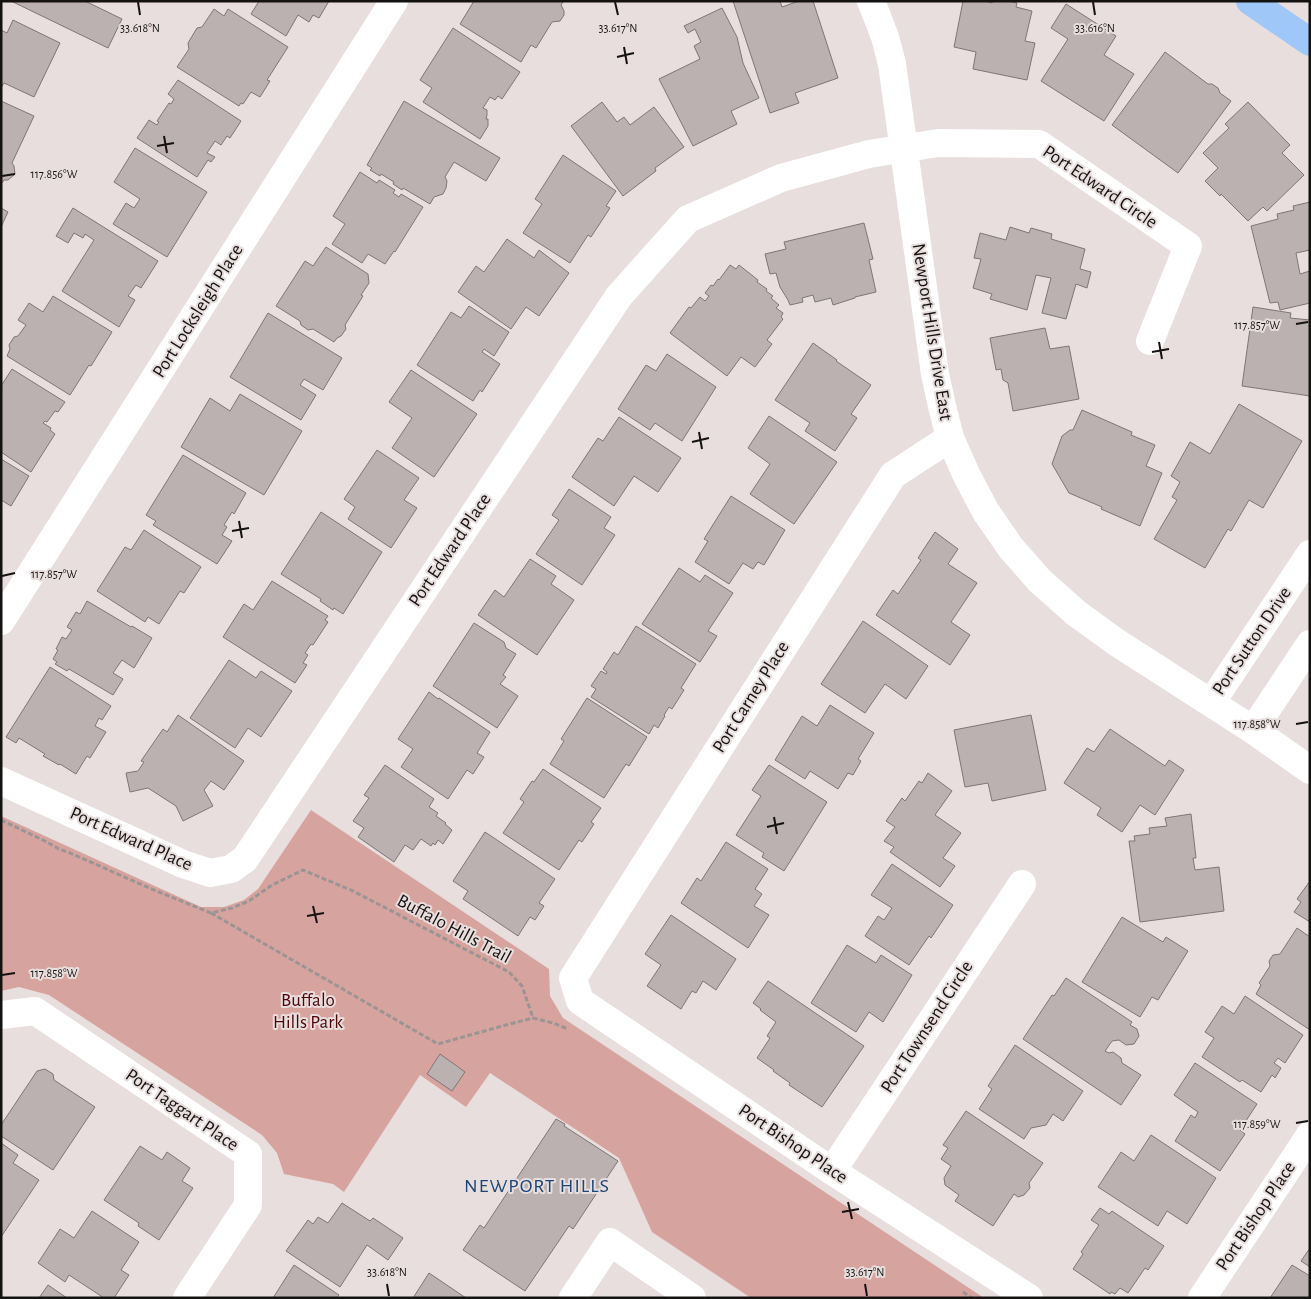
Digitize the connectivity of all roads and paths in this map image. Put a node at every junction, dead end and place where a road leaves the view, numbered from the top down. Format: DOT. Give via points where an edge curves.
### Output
graph roads {
  1 [pos="394,1"];
  2 [pos="871,1"];
  3 [pos="1250,1"];
  4 [pos="1310,42"];
  5 [pos="904,148"];
  6 [pos="1150,341"];
  7 [pos="950,438"];
  8 [pos="1310,554"];
  9 [pos="1,621"];
  10 [pos="1310,644"];
  11 [pos="1211,703"];
  12 [pos="1253,730"];
  13 [pos="1310,770"];
  14 [pos="1,780"];
  15 [pos="1,820"];
  16 [pos="1022,884"];
  17 [pos="211,913"];
  18 [pos="573,978"];
  19 [pos="1,1015"];
  20 [pos="534,1018"];
  21 [pos="575,1034"];
  22 [pos="1310,1135"];
  23 [pos="832,1171"];
  24 [pos="956,1287"];
  25 [pos="187,1298"];
  26 [pos="573,1298"];
  27 [pos="692,1298"];
  28 [pos="972,1298"];
  29 [pos="1029,1298"];
  30 [pos="1202,1298"];
  1 -- 9 [label="street, Port Locksleigh Place"];
  2 -- 5 [label="street, Newport Hills Drive East" via="892,64"];
  3 -- 4 [label="main road"];
  5 -- 6 [label="street, Port Edward Circle" via="938,143 1039,144 1188,246"];
  5 -- 7 [label="street, Newport Hills Drive East" via="935,374"];
  5 -- 14 [label="street, Port Edward Place" via="781,178 688,219 619,296 244,859 231,870 210,873 182,864"];
  7 -- 11 [label="street, Newport Hills Drive East" via="986,512 1039,580 1116,642"];
  7 -- 18 [label="street, Port Carney Place" via="893,475"];
  8 -- 11 [label="street, Port Sutton Drive"];
  10 -- 12 [label="street"];
  11 -- 12 [label="street, Newport Hills Drive East"];
  12 -- 13 [label="street, Newport Hills Drive East"];
  15 -- 17 [label="path" via="59,849"];
  16 -- 23 [label="street, Port Townsend Circle"];
  17 -- 20 [label="path" via="438,1044"];
  17 -- 20 [label="path, Buffalo Hills Trail" via="249,902 303,870 353,891 509,972 522,986"];
  18 -- 23 [label="street, Port Bishop Place" via="580,1001"];
  19 -- 25 [label="street, Port Taggart Place" via="35,1011 248,1154 248,1205"];
  20 -- 21 [label="path"];
  22 -- 30 [label="street, Port Bishop Place"];
  23 -- 29 [label="street, Port Bishop Place"];
  24 -- 28 [label="path"];
  26 -- 27 [label="street" via="610,1242"];
}
